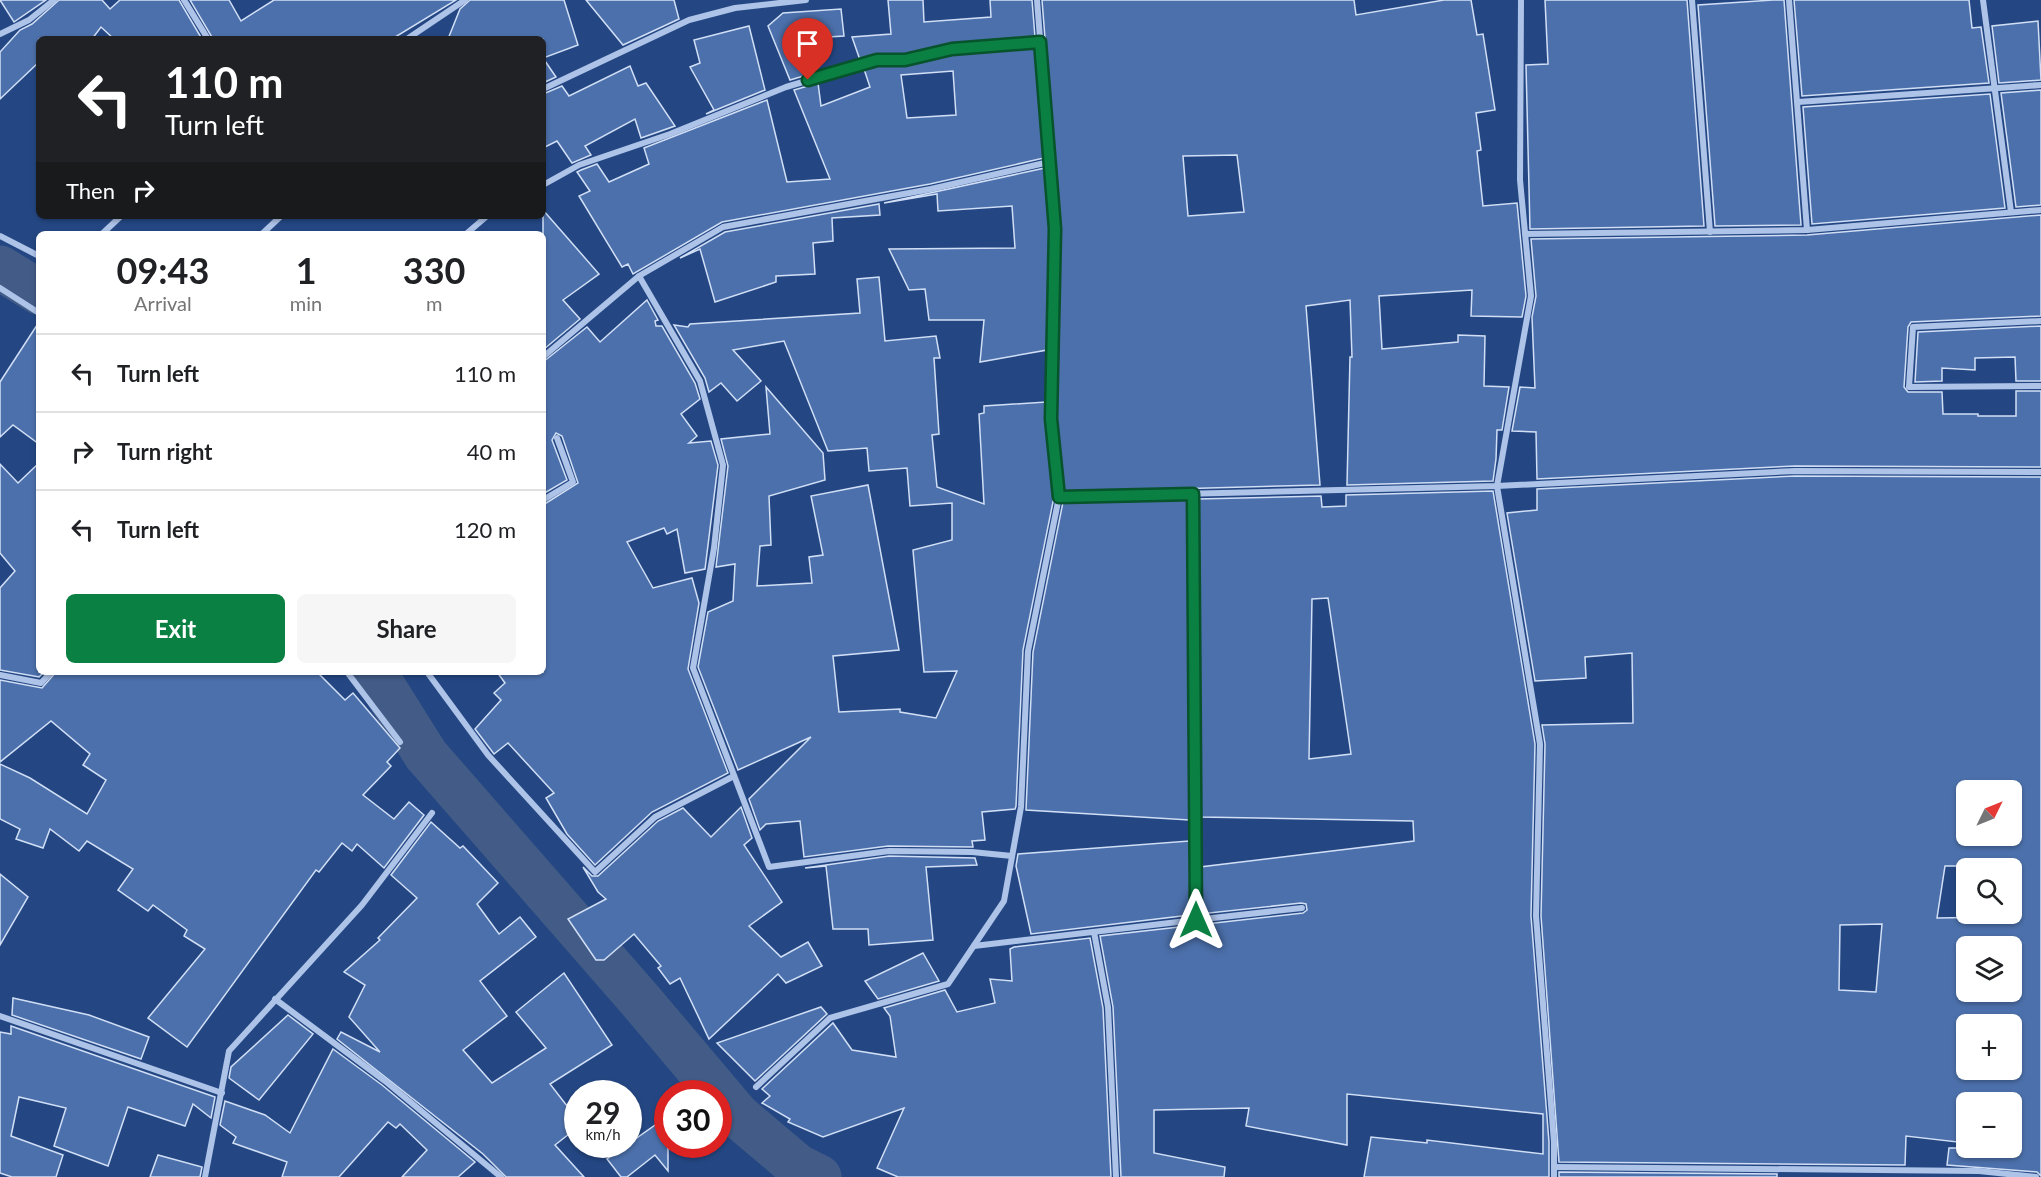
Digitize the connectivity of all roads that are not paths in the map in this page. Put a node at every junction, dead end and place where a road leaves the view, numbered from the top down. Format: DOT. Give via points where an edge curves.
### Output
graph roads {
  1 [pos="54,0"];
  2 [pos="184,0"];
  3 [pos="465,0"];
  4 [pos="806,0"];
  5 [pos="1037,0"];
  6 [pos="1521,0"];
  7 [pos="1692,0"];
  8 [pos="1789,0"];
  9 [pos="1983,0"];
  10 [pos="0,34"];
  11 [pos="206,36"];
  12 [pos="411,36"];
  13 [pos="1040,42"];
  14 [pos="2041,85"];
  15 [pos="546,88"];
  16 [pos="1995,88"];
  17 [pos="1798,102"];
  18 [pos="1049,162"];
  19 [pos="546,182"];
  20 [pos="2041,210"];
  21 [pos="2011,212"];
  22 [pos="118,219"];
  23 [pos="278,219"];
  24 [pos="484,219"];
  25 [pos="1807,230"];
  26 [pos="105,231"];
  27 [pos="265,231"];
  28 [pos="470,231"];
  29 [pos="1710,232"];
  30 [pos="1525,234"];
  31 [pos="0,236"];
  32 [pos="36,254"];
  33 [pos="639,276"];
  34 [pos="0,288"];
  35 [pos="36,311"];
  36 [pos="2041,321"];
  37 [pos="546,354"];
  38 [pos="2041,386"];
  39 [pos="557,438"];
  40 [pos="2041,472"];
  41 [pos="1497,486"];
  42 [pos="1193,494"];
  43 [pos="1059,497"];
  44 [pos="546,498"];
  45 [pos="0,675"];
  46 [pos="48,675"];
  47 [pos="349,675"];
  48 [pos="429,675"];
  49 [pos="400,742"];
  50 [pos="734,776"];
  51 [pos="432,813"];
  52 [pos="1012,856"];
  53 [pos="1302,908"];
  54 [pos="1196,920"];
  55 [pos="1094,932"];
  56 [pos="974,946"];
  57 [pos="276,999"];
  58 [pos="0,1016"];
  59 [pos="756,1087"];
  60 [pos="222,1093"];
  61 [pos="1554,1167"];
  62 [pos="205,1177"];
  63 [pos="501,1177"];
  64 [pos="1116,1177"];
  65 [pos="1554,1177"];
  66 [pos="2036,1177"];
  1 -- 10 [label="street" via="29,20"];
  2 -- 11 [label="street"];
  3 -- 12 [label="street"];
  4 -- 15 [label="street" via="735,8 689,20"];
  5 -- 13 [label="street"];
  6 -- 30 [label="street" via="1520,180"];
  7 -- 29 [label="street"];
  8 -- 17 [label="street"];
  9 -- 16 [label="street"];
  13 -- 18 [label="street"];
  13 -- 19 [label="street" via="952,49 905,60 877,60 786,87 670,134 579,165"];
  14 -- 16 [label="street"];
  16 -- 17 [label="street"];
  16 -- 21 [label="street"];
  17 -- 25 [label="street"];
  18 -- 33 [label="street" via="931,189 723,227"];
  18 -- 43 [label="street" via="1055,229 1051,419"];
  20 -- 21 [label="street"];
  21 -- 25 [label="street"];
  22 -- 26 [label="street"];
  23 -- 27 [label="street"];
  24 -- 28 [label="street"];
  25 -- 29 [label="street"];
  29 -- 30 [label="street"];
  30 -- 41 [label="street" via="1531,296"];
  31 -- 32 [label="street"];
  33 -- 37 [label="street"];
  33 -- 50 [label="street" via="700,381 723,465 714,548 693,668"];
  34 -- 35 [label="street"];
  36 -- 38 [label="street" via="1913,327 1909,387"];
  39 -- 44 [label="street" via="573,482"];
  40 -- 41 [label="street" via="1795,471"];
  41 -- 42 [label="street"];
  41 -- 61 [label="street" via="1540,744 1536,916"];
  42 -- 43 [label="street"];
  42 -- 54 [label="street"];
  43 -- 52 [label="street" via="1028,651 1021,807"];
  45 -- 46 [label="street" via="41,683"];
  47 -- 49 [label="street"];
  48 -- 50 [label="street" via="488,755 595,872 655,818"];
  50 -- 52 [label="street" via="769,867 889,851"];
  51 -- 57 [label="street" via="374,890"];
  52 -- 56 [label="street" via="1004,901"];
  53 -- 54 [label="street"];
  54 -- 55 [label="street"];
  55 -- 56 [label="street"];
  55 -- 64 [label="street" via="1108,1007"];
  56 -- 59 [label="street" via="948,984 830,1018"];
  57 -- 60 [label="street" via="229,1051"];
  57 -- 63 [label="street" via="385,1081"];
  58 -- 60 [label="street"];
  60 -- 62 [label="street"];
  61 -- 65 [label="street"];
  61 -- 66 [label="street" via="1979,1172"];
}
